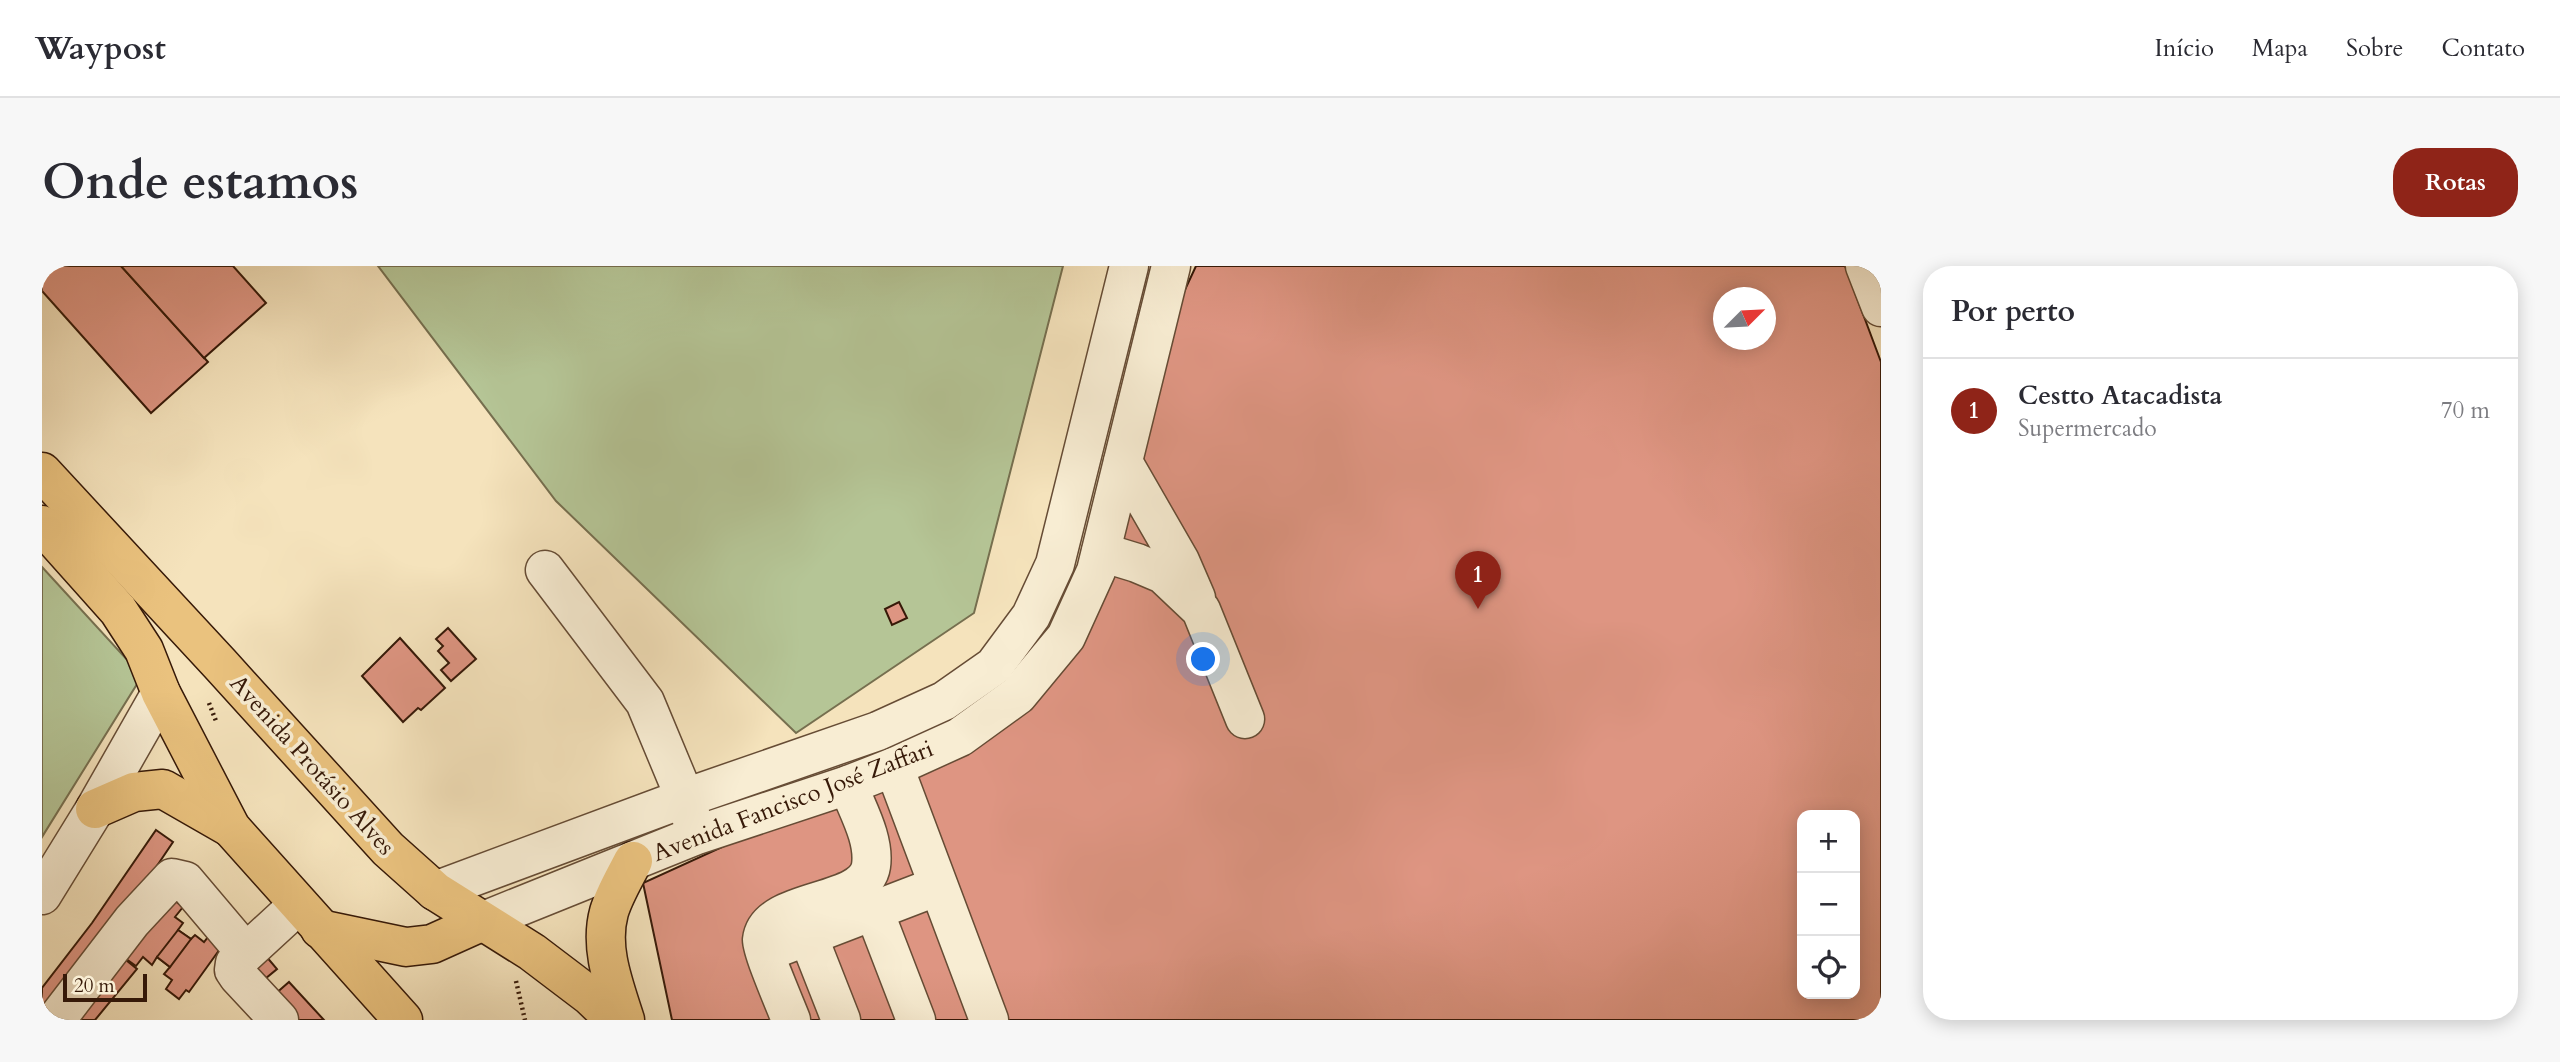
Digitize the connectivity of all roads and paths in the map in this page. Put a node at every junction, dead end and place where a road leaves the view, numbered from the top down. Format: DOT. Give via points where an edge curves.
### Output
graph roads {
  1 [pos="1129,266"];
  2 [pos="1171,266"];
  3 [pos="1865,266"];
  4 [pos="1881,307"];
  5 [pos="1123,462"];
  6 [pos="42,472"];
  7 [pos="42,525"];
  8 [pos="1101,552"];
  9 [pos="545,570"];
  10 [pos="1201,610"];
  11 [pos="189,630"];
  12 [pos="161,693"];
  13 [pos="1245,719"];
  14 [pos="894,767"];
  15 [pos="848,785"];
  16 [pos="685,798"];
  17 [pos="95,809"];
  18 [pos="231,828"];
  19 [pos="697,835"];
  20 [pos="633,861"];
  21 [pos="938,886"];
  22 [pos="435,891"];
  23 [pos="42,895"];
  24 [pos="874,911"];
  25 [pos="309,917"];
  26 [pos="481,922"];
  27 [pos="808,936"];
  28 [pos="245,952"];
  29 [pos="766,953"];
  30 [pos="56,1020"];
  31 [pos="279,1020"];
  32 [pos="403,1020"];
  33 [pos="615,1020"];
  34 [pos="625,1020"];
  35 [pos="791,1020"];
  36 [pos="841,1020"];
  37 [pos="916,1020"];
  38 [pos="989,1020"];
  1 -- 16 [label="street, Avenida Fancisco José Zaffari" via="1055,564 1031,616 994,666 944,701 878,731"];
  2 -- 5 [label="street, Avenida Fancisco José Zaffari"];
  3 -- 4 [label="street"];
  5 -- 8 [label="street, Avenida Fancisco José Zaffari"];
  5 -- 10 [label="street" via="1180,561"];
  6 -- 11 [label="main road, Avenida Protásio Alves"];
  7 -- 12 [label="main road" via="118,610 144,650"];
  8 -- 10 [label="street" via="1163,575"];
  8 -- 14 [label="street, Avenida Fancisco José Zaffari" via="1066,638 1018,695 960,737"];
  9 -- 16 [label="street" via="645,702"];
  10 -- 13 [label="street"];
  11 -- 12 [label="main road"];
  11 -- 22 [label="main road, Avenida Protásio Alves" via="388,849"];
  12 -- 17 [label="street"];
  12 -- 18 [label="main road"];
  14 -- 15 [label="street, Avenida Fancisco José Zaffari"];
  14 -- 21 [label="street"];
  15 -- 19 [label="street, Avenida Fancisco José Zaffari"];
  15 -- 29 [label="street" via="870,843 871,868 862,884 778,917 766,928 762,942"];
  16 -- 19 [label="street"];
  16 -- 22 [label="street, Avenida Fancisco José Zaffari"];
  17 -- 18 [label="main road" via="134,792 163,789"];
  17 -- 23 [label="street"];
  18 -- 25 [label="main road"];
  19 -- 20 [label="street, Avenida Fancisco José Zaffari"];
  20 -- 26 [label="street, Avenida Fancisco José Zaffari"];
  20 -- 34 [label="main road" via="609,911 606,936 608,968"];
  21 -- 24 [label="street"];
  21 -- 38 [label="street"];
  22 -- 26 [label="main road, Avenida Protásio Alves"];
  24 -- 27 [label="street"];
  24 -- 37 [label="street"];
  25 -- 26 [label="main road" via="406,947 432,944"];
  25 -- 28 [label="street"];
  25 -- 32 [label="main road"];
  26 -- 33 [label="main road, Avenida Protásio Alves" via="531,952"];
  27 -- 29 [label="street"];
  27 -- 36 [label="street"];
  28 -- 30 [label="street" via="185,881 172,878 132,921"];
  28 -- 31 [label="street" via="234,970"];
  29 -- 35 [label="street"];
}
